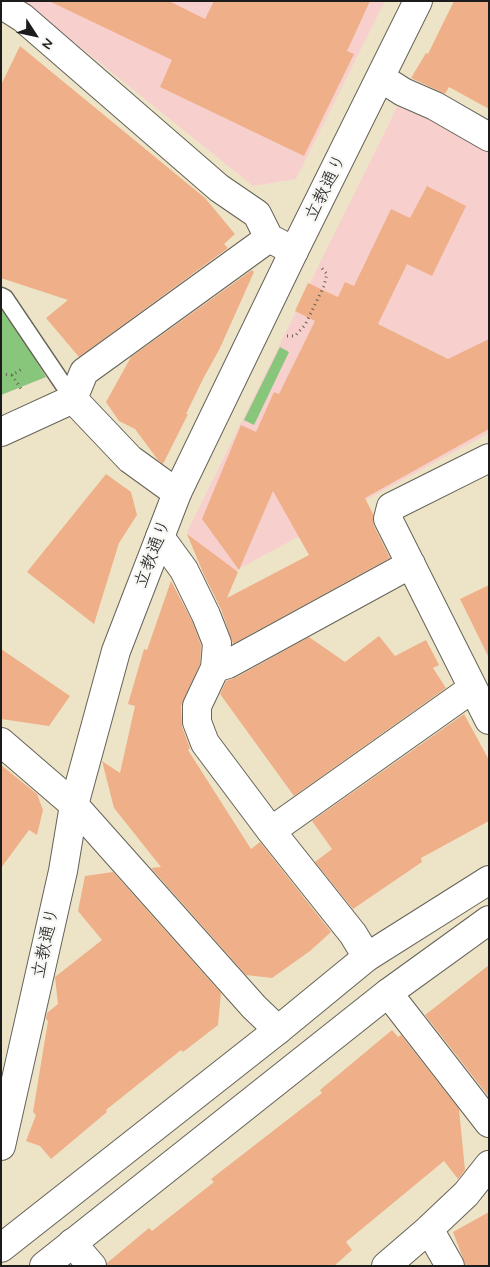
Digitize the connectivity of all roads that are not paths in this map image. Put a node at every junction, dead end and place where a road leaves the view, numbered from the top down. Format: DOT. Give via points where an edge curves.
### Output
graph roads {
  1 [pos="418,1"];
  2 [pos="1,4"];
  3 [pos="381,78"];
  4 [pos="489,137"];
  5 [pos="269,238"];
  6 [pos="294,252"];
  7 [pos="1,296"];
  8 [pos="73,399"];
  9 [pos="1,432"];
  10 [pos="489,458"];
  11 [pos="178,494"];
  12 [pos="160,536"];
  13 [pos="411,564"];
  14 [pos="214,668"];
  15 [pos="473,688"];
  16 [pos="489,720"];
  17 [pos="1,742"];
  18 [pos="74,804"];
  19 [pos="271,831"];
  20 [pos="489,880"];
  21 [pos="489,920"];
  22 [pos="367,957"];
  23 [pos="388,993"];
  24 [pos="278,1030"];
  25 [pos="489,1122"];
  26 [pos="1,1146"];
  27 [pos="489,1165"];
  28 [pos="429,1229"];
  29 [pos="72,1243"];
  30 [pos="1,1248"];
  31 [pos="44,1266"];
  32 [pos="92,1266"];
  33 [pos="386,1266"];
  34 [pos="450,1266"];
  1 -- 3 [label="street, 立教通り"];
  2 -- 5 [label="street" via="23,18 218,188 257,214"];
  3 -- 4 [label="street"];
  3 -- 6 [label="street, 立教通り"];
  5 -- 6 [label="street"];
  5 -- 8 [label="street" via="84,372"];
  6 -- 11 [label="street, 立教通り"];
  7 -- 8 [label="lane"];
  8 -- 9 [label="street"];
  8 -- 11 [label="street" via="130,459"];
  10 -- 13 [label="street" via="391,507 388,519"];
  11 -- 12 [label="street, 立教通り"];
  12 -- 14 [label="street" via="184,570 206,615 216,643"];
  12 -- 18 [label="street, 立教通り" via="116,651"];
  13 -- 14 [label="street" via="228,664"];
  13 -- 15 [label="street"];
  14 -- 19 [label="street" via="197,706 197,722 205,743"];
  15 -- 16 [label="street"];
  15 -- 19 [label="street"];
  17 -- 18 [label="street"];
  18 -- 24 [label="street"];
  18 -- 26 [label="street, 立教通り" via="63,871"];
  19 -- 22 [label="street" via="353,934"];
  20 -- 22 [label="street"];
  21 -- 23 [label="street"];
  22 -- 24 [label="street"];
  23 -- 25 [label="street"];
  23 -- 29 [label="street"];
  24 -- 30 [label="street"];
  27 -- 28 [label="street" via="466,1194"];
  28 -- 33 [label="street"];
  28 -- 34 [label="street"];
  29 -- 31 [label="street"];
  29 -- 32 [label="street"];
}
